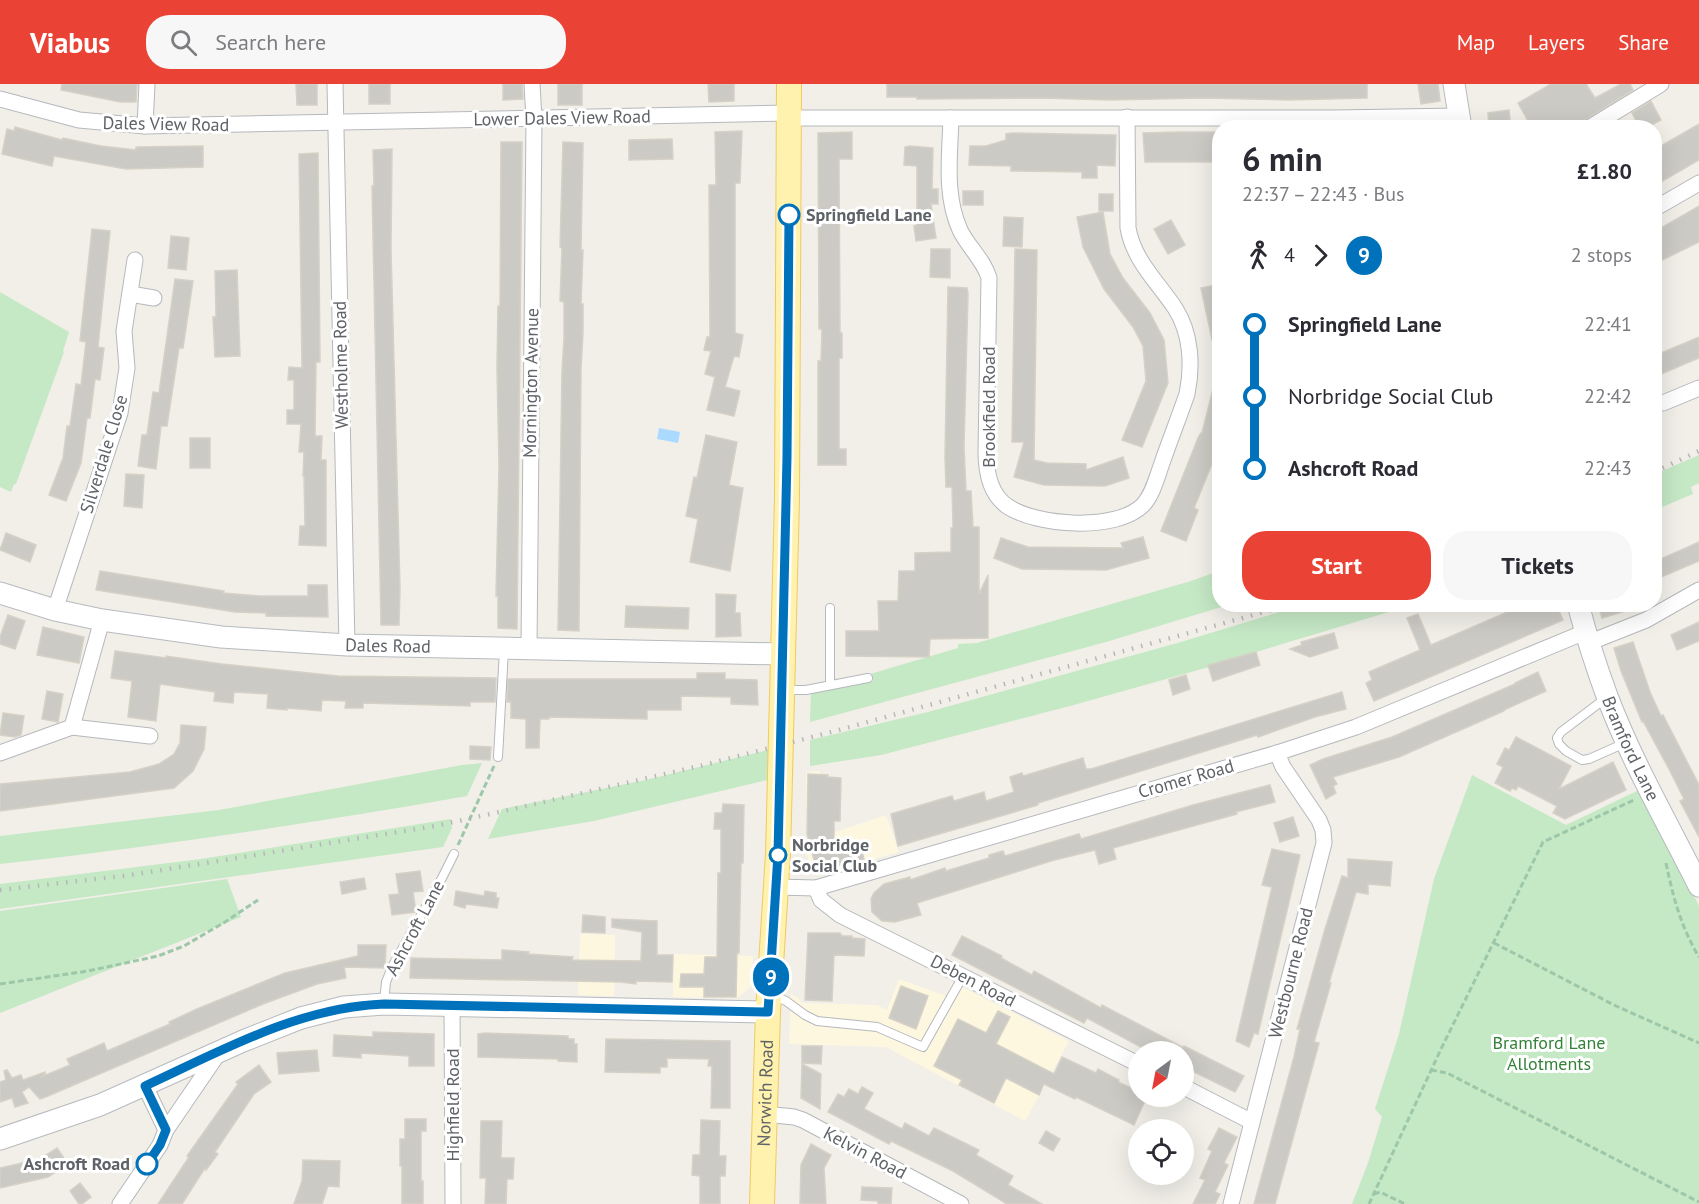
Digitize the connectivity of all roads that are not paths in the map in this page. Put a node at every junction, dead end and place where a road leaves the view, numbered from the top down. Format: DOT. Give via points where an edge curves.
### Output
graph roads {
  1 [pos="147,84"];
  2 [pos="335,84"];
  3 [pos="532,84"];
  4 [pos="789,84"];
  5 [pos="1454,84"];
  6 [pos="1661,84"];
  7 [pos="0,99"];
  8 [pos="789,116"];
  9 [pos="1127,117"];
  10 [pos="951,118"];
  11 [pos="534,119"];
  12 [pos="1232,120"];
  13 [pos="1460,120"];
  14 [pos="1602,120"];
  15 [pos="336,124"];
  16 [pos="146,126"];
  17 [pos="1699,183"];
  18 [pos="1662,204"];
  19 [pos="135,260"];
  20 [pos="130,294"];
  21 [pos="154,298"];
  22 [pos="1699,388"];
  23 [pos="1663,403"];
  24 [pos="1699,590"];
  25 [pos="0,593"];
  26 [pos="830,608"];
  27 [pos="55,610"];
  28 [pos="1662,611"];
  29 [pos="1580,612"];
  30 [pos="1660,612"];
  31 [pos="102,620"];
  32 [pos="1587,638"];
  33 [pos="346,645"];
  34 [pos="529,648"];
  35 [pos="504,649"];
  36 [pos="782,654"];
  37 [pos="868,678"];
  38 [pos="830,685"];
  39 [pos="782,690"];
  40 [pos="1607,697"];
  41 [pos="72,727"];
  42 [pos="150,736"];
  43 [pos="1627,742"];
  44 [pos="0,753"];
  45 [pos="1277,753"];
  46 [pos="498,756"];
  47 [pos="454,854"];
  48 [pos="1699,886"];
  49 [pos="776,887"];
  50 [pos="816,888"];
  51 [pos="963,976"];
  52 [pos="384,1004"];
  53 [pos="768,1004"];
  54 [pos="452,1005"];
  55 [pos="220,1051"];
  56 [pos="1128,1059"];
  57 [pos="145,1086"];
  58 [pos="1194,1092"];
  59 [pos="765,1114"];
  60 [pos="1252,1122"];
  61 [pos="166,1130"];
  62 [pos="0,1139"];
  63 [pos="120,1204"];
  64 [pos="453,1204"];
  65 [pos="762,1204"];
  66 [pos="961,1204"];
  67 [pos="1231,1204"];
  1 -- 16 [label="street"];
  2 -- 15 [label="street, Westholme Road"];
  3 -- 11 [label="street, Mornington Avenue"];
  4 -- 8 [label="main road, Norwich Road"];
  5 -- 13 [label="street"];
  6 -- 14 [label="street"];
  7 -- 16 [label="street, Dales View Road" via="79,120"];
  8 -- 10 [label="street"];
  8 -- 11 [label="street, Lower Dales View Road"];
  8 -- 36 [label="main road, Norwich Road"];
  9 -- 10 [label="street"];
  9 -- 10 [label="street, Brookfield Road" via="1130,238 1140,260 1180,318 1190,354 1190,383 1152,489 1142,506 1108,520 1066,523 1041,519 1007,506 996,494 989,477 989,278 963,236 952,208"];
  9 -- 12 [label="street"];
  11 -- 15 [label="street, Lower Dales View Road"];
  11 -- 34 [label="street, Mornington Avenue"];
  15 -- 16 [label="street, Dales View Road"];
  15 -- 33 [label="street, Westholme Road"];
  17 -- 18 [label="street"];
  19 -- 20 [label="street, Silverdale Close"];
  20 -- 21 [label="street"];
  20 -- 27 [label="street, Silverdale Close" via="124,331 127,368 120,413"];
  22 -- 23 [label="street"];
  24 -- 28 [label="street, Cromer Road"];
  25 -- 27 [label="street, Dales Road"];
  26 -- 38 [label="lane"];
  27 -- 31 [label="street, Dales Road"];
  29 -- 32 [label="street, Bramford Lane"];
  30 -- 32 [label="street, Cromer Road"];
  31 -- 33 [label="street, Dales Road" via="221,637"];
  31 -- 41 [label="street"];
  32 -- 40 [label="street, Bramford Lane"];
  32 -- 45 [label="street, Cromer Road" via="1373,721"];
  33 -- 35 [label="street, Dales Road"];
  34 -- 35 [label="street, Dales Road"];
  34 -- 36 [label="street, Dales Road"];
  35 -- 46 [label="lane"];
  36 -- 39 [label="main road, Norwich Road"];
  37 -- 38 [label="lane"];
  38 -- 39 [label="lane"];
  39 -- 49 [label="main road, Norwich Road"];
  40 -- 43 [label="street, Bramford Lane"];
  40 -- 43 [label="lane" via="1561,732 1559,744 1582,760"];
  41 -- 42 [label="street"];
  41 -- 44 [label="street"];
  43 -- 48 [label="street, Bramford Lane"];
  45 -- 50 [label="street, Cromer Road"];
  45 -- 60 [label="street, Westbourne Road" via="1319,820 1324,843"];
  47 -- 52 [label="lane, Ashcroft Lane" via="392,967"];
  49 -- 50 [label="street, Cromer Road"];
  49 -- 53 [label="main road, Norwich Road"];
  50 -- 51 [label="street, Deben Road" via="821,900 840,915"];
  51 -- 53 [label="lane" via="923,1047 877,1027 817,1020 786,1001"];
  51 -- 56 [label="street, Deben Road"];
  52 -- 54 [label="street"];
  52 -- 55 [label="street" via="327,1010"];
  53 -- 54 [label="street"];
  53 -- 59 [label="main road, Norwich Road"];
  54 -- 64 [label="street, Highfield Road"];
  55 -- 57 [label="street"];
  55 -- 61 [label="street"];
  57 -- 61 [label="street"];
  57 -- 62 [label="street"];
  58 -- 60 [label="street"];
  59 -- 65 [label="main road, Norwich Road"];
  59 -- 66 [label="street, Kelvin Road" via="803,1120"];
  60 -- 67 [label="street, Westbourne Road"];
  61 -- 63 [label="street"];
}
